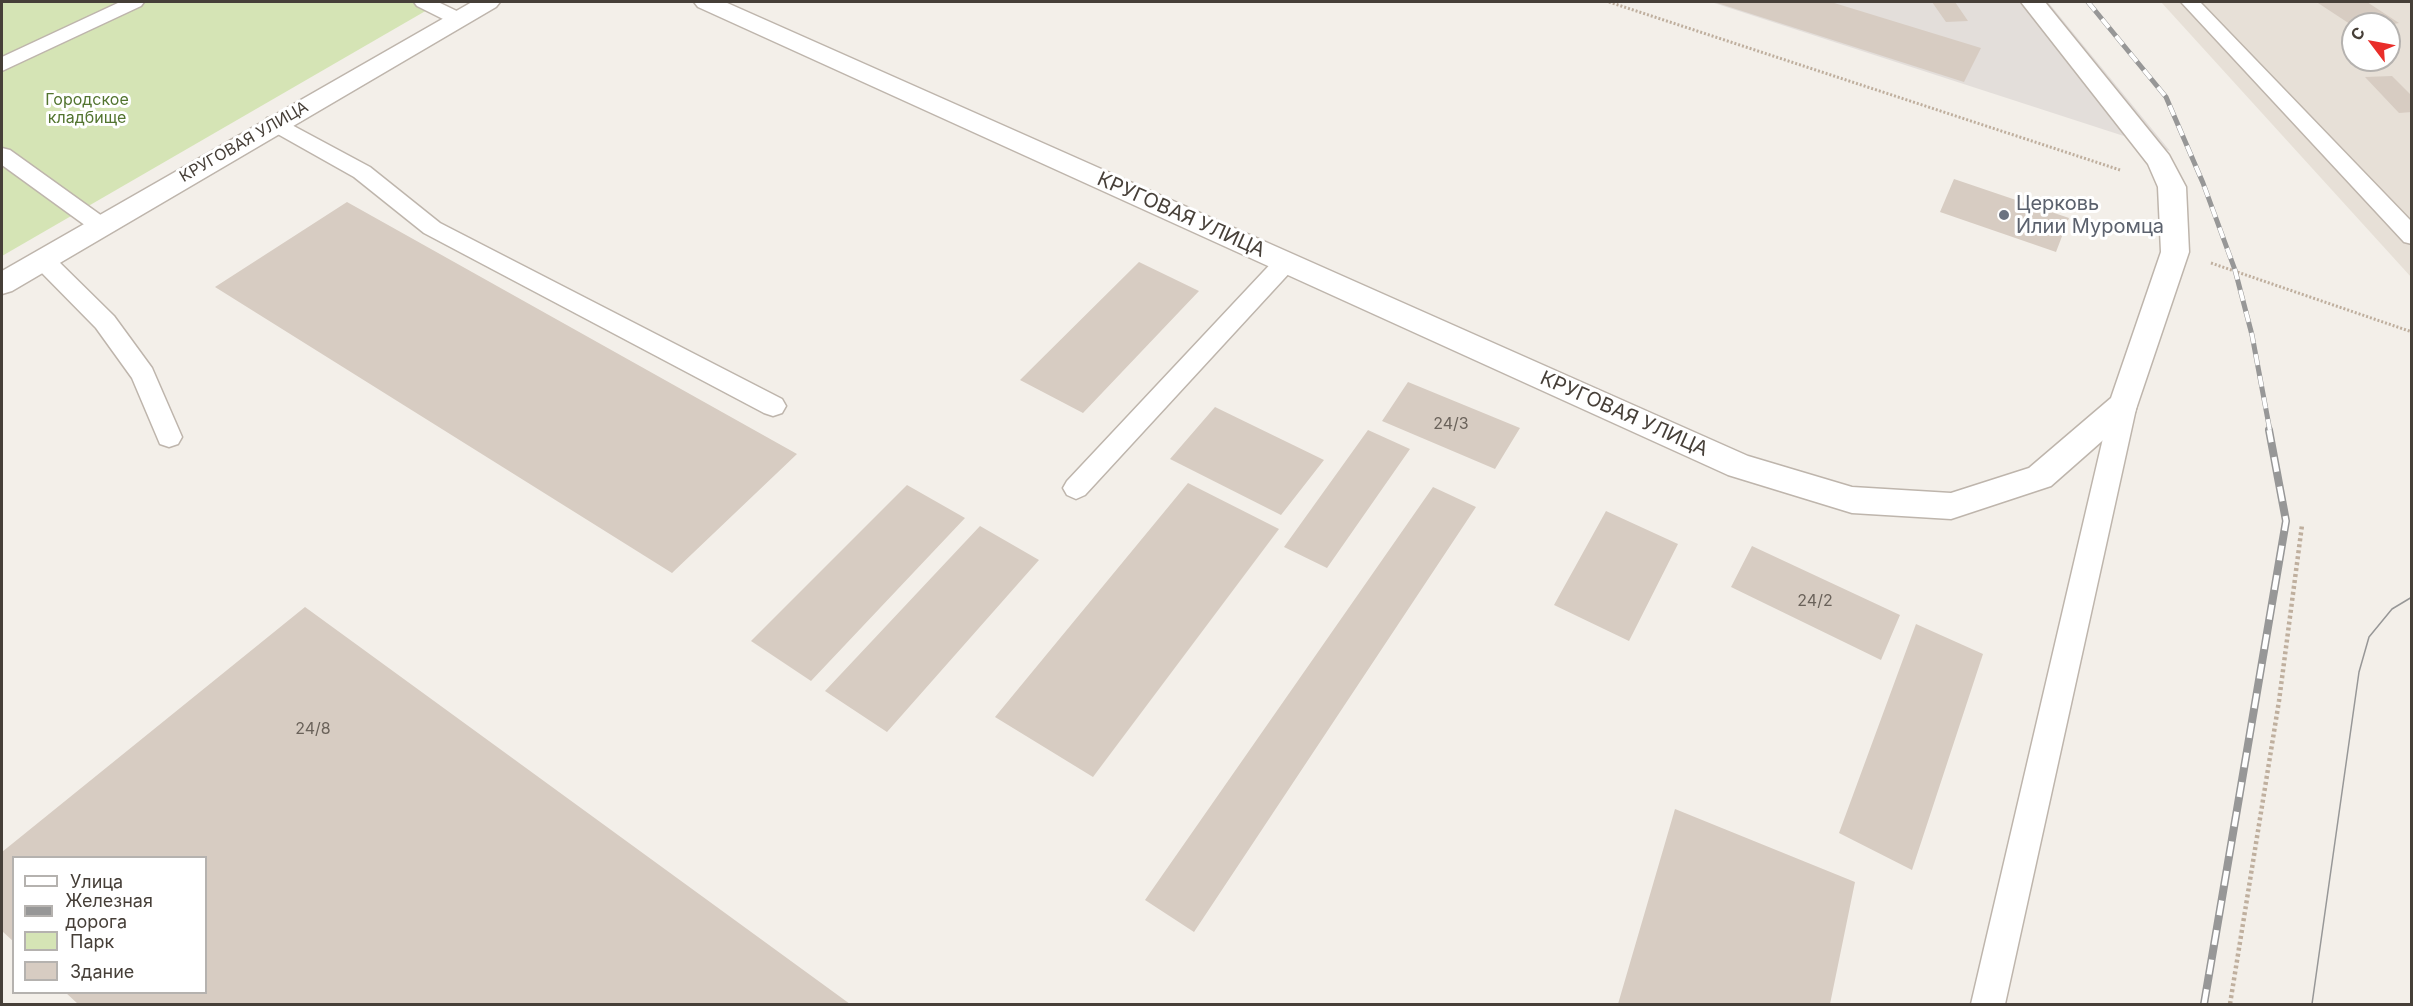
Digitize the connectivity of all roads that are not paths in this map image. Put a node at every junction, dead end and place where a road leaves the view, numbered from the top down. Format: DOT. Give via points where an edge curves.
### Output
graph roads {
  1 [pos="134,2"];
  2 [pos="423,2"];
  3 [pos="488,2"];
  4 [pos="706,2"];
  5 [pos="2033,2"];
  6 [pos="2190,2"];
  7 [pos="456,18"];
  8 [pos="2,65"];
  9 [pos="275,123"];
  10 [pos="2,154"];
  11 [pos="100,226"];
  12 [pos="2412,236"];
  13 [pos="44,260"];
  14 [pos="1286,262"];
  15 [pos="2,284"];
  16 [pos="2124,404"];
  17 [pos="773,406"];
  18 [pos="169,437"];
  19 [pos="1076,488"];
  20 [pos="1988,1005"];
  1 -- 8 [label="lane"];
  2 -- 7 [label="lane"];
  3 -- 7 [label="street, КРУГОВАЯ УЛИЦА"];
  4 -- 14 [label="street, КРУГОВАЯ УЛИЦА"];
  5 -- 16 [label="street" via="2160,160 2172,187 2175,252"];
  6 -- 12 [label="lane"];
  7 -- 9 [label="street, КРУГОВАЯ УЛИЦА"];
  9 -- 11 [label="street, КРУГОВАЯ УЛИЦА"];
  9 -- 17 [label="lane" via="362,172 432,228"];
  10 -- 11 [label="lane"];
  11 -- 13 [label="street, КРУГОВАЯ УЛИЦА"];
  13 -- 15 [label="street, КРУГОВАЯ УЛИЦА"];
  13 -- 18 [label="lane" via="105,322 137,366"];
  14 -- 16 [label="street, КРУГОВАЯ УЛИЦА" via="1739,466 1852,501 1951,506 2040,477"];
  14 -- 19 [label="lane"];
  16 -- 20 [label="lane"];
}
